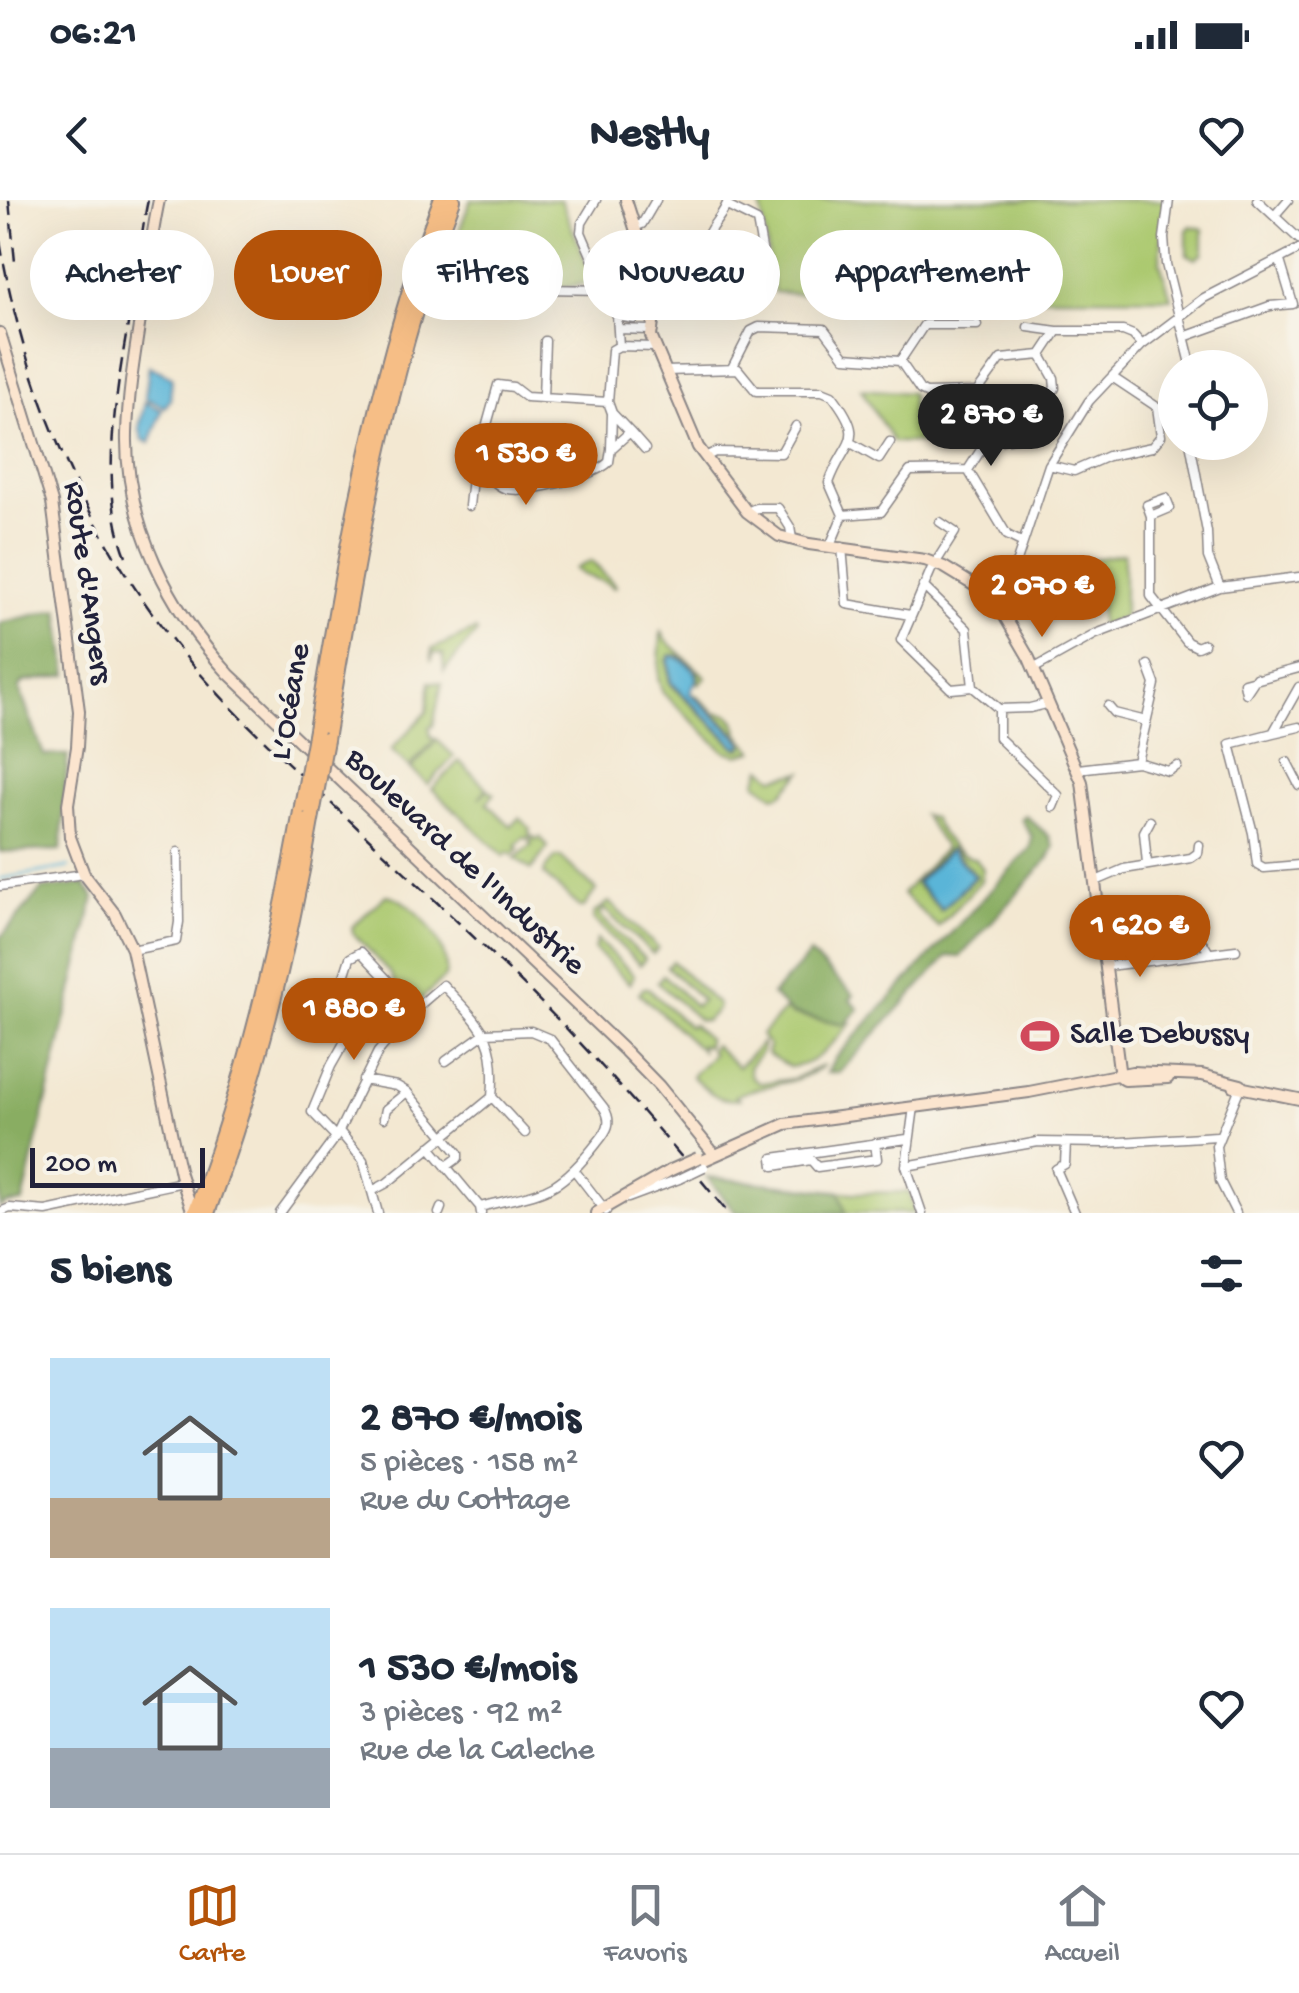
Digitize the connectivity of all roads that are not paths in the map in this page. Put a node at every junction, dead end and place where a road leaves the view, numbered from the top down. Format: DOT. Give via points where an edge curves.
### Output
graph roads {
  1 [pos="159,200"];
  2 [pos="441,200"];
  3 [pos="453,200"];
  4 [pos="596,200"];
  5 [pos="626,200"];
  6 [pos="656,200"];
  7 [pos="1169,200"];
  8 [pos="1257,200"];
  9 [pos="1288,200"];
  10 [pos="727,203"];
  11 [pos="1275,215"];
  12 [pos="634,227"];
  13 [pos="635,230"];
  14 [pos="711,230"];
  15 [pos="758,230"];
  16 [pos="583,237"];
  17 [pos="1299,239"];
  18 [pos="1299,250"];
  19 [pos="1280,260"];
  20 [pos="1180,316"];
  21 [pos="617,320"];
  22 [pos="652,320"];
  23 [pos="977,325"];
  24 [pos="1028,327"];
  25 [pos="618,329"];
  26 [pos="649,330"];
  27 [pos="1057,330"];
  28 [pos="0,333"];
  29 [pos="1187,336"];
  30 [pos="545,341"];
  31 [pos="1142,345"];
  32 [pos="619,346"];
  33 [pos="655,347"];
  34 [pos="1189,350"];
  35 [pos="1041,355"];
  36 [pos="900,361"];
  37 [pos="732,368"];
  38 [pos="666,371"];
  39 [pos="1112,377"];
  40 [pos="543,398"];
  41 [pos="608,402"];
  42 [pos="1157,407"];
  43 [pos="612,413"];
  44 [pos="796,426"];
  45 [pos="630,432"];
  46 [pos="851,442"];
  47 [pos="890,442"];
  48 [pos="646,448"];
  49 [pos="611,449"];
  50 [pos="534,454"];
  51 [pos="705,457"];
  52 [pos="1193,460"];
  53 [pos="1049,465"];
  54 [pos="480,469"];
  55 [pos="968,470"];
  56 [pos="517,490"];
  57 [pos="470,506"];
  58 [pos="747,512"];
  59 [pos="843,514"];
  60 [pos="1151,516"];
  61 [pos="940,522"];
  62 [pos="792,539"];
  63 [pos="1021,542"];
  64 [pos="836,547"];
  65 [pos="935,564"];
  66 [pos="1299,577"];
  67 [pos="924,586"];
  68 [pos="1220,587"];
  69 [pos="1001,594"];
  70 [pos="342,607"];
  71 [pos="1160,610"];
  72 [pos="910,615"];
  73 [pos="1204,644"];
  74 [pos="1148,665"];
  75 [pos="1299,668"];
  76 [pos="1033,669"];
  77 [pos="1256,678"];
  78 [pos="973,687"];
  79 [pos="1299,688"];
  80 [pos="1046,704"];
  81 [pos="1108,706"];
  82 [pos="999,709"];
  83 [pos="1146,721"];
  84 [pos="1299,727"];
  85 [pos="1272,733"];
  86 [pos="1137,762"];
  87 [pos="1286,762"];
  88 [pos="1177,766"];
  89 [pos="1078,769"];
  90 [pos="1299,785"];
  91 [pos="1053,807"];
  92 [pos="1150,821"];
  93 [pos="1199,845"];
  94 [pos="178,852"];
  95 [pos="1147,863"];
  96 [pos="1299,865"];
  97 [pos="84,874"];
  98 [pos="1096,881"];
  99 [pos="0,886"];
  100 [pos="132,949"];
  101 [pos="1236,950"];
  102 [pos="1108,966"];
  103 [pos="397,991"];
  104 [pos="415,1009"];
  105 [pos="376,1010"];
  106 [pos="485,1033"];
  107 [pos="446,1060"];
  108 [pos="1120,1076"];
  109 [pos="363,1080"];
  110 [pos="1241,1085"];
  111 [pos="406,1092"];
  112 [pos="492,1096"];
  113 [pos="1299,1099"];
  114 [pos="914,1107"];
  115 [pos="384,1118"];
  116 [pos="526,1133"];
  117 [pos="338,1134"];
  118 [pos="444,1136"];
  119 [pos="1217,1136"];
  120 [pos="907,1139"];
  121 [pos="1066,1142"];
  122 [pos="875,1144"];
  123 [pos="430,1147"];
  124 [pos="714,1153"];
  125 [pos="448,1166"];
  126 [pos="906,1166"];
  127 [pos="574,1172"];
  128 [pos="675,1174"];
  129 [pos="182,1182"];
  130 [pos="372,1192"];
  131 [pos="480,1210"];
  132 [pos="198,1211"];
  133 [pos="0,1212"];
  134 [pos="603,1212"];
  135 [pos="280,1213"];
  136 [pos="378,1213"];
  137 [pos="922,1213"];
  138 [pos="1075,1213"];
  139 [pos="1236,1213"];
  1 -- 124 [label="street, Boulevard de l'Industrie" via="127,437 141,523 173,600 229,674 625,1051"];
  2 -- 70 [label="highway, L’Océane" via="379,401"];
  3 -- 70 [label="highway, L’Océane" via="399,368"];
  4 -- 16 [label="street" via="582,224"];
  5 -- 12 [label="street"];
  6 -- 12 [label="street"];
  7 -- 20 [label="street" via="1166,264"];
  8 -- 11 [label="street"];
  9 -- 11 [label="street"];
  10 -- 14 [label="street"];
  10 -- 15 [label="street" via="756,220"];
  11 -- 17 [label="street"];
  12 -- 13 [label="street"];
  18 -- 19 [label="street"];
  19 -- 20 [label="street"];
  19 -- 29 [label="street" via="1293,304"];
  20 -- 29 [label="street"];
  20 -- 31 [label="street"];
  21 -- 25 [label="street"];
  22 -- 26 [label="street"];
  23 -- 36 [label="street" via="924,325"];
  24 -- 27 [label="street"];
  25 -- 26 [label="street"];
  25 -- 32 [label="street"];
  26 -- 33 [label="street"];
  27 -- 31 [label="street" via="1123,331"];
  27 -- 35 [label="street"];
  28 -- 97 [label="street, Route d'Angers" via="52,502 78,710 68,825"];
  29 -- 34 [label="street"];
  30 -- 40 [label="street"];
  31 -- 39 [label="street"];
  32 -- 33 [label="street"];
  32 -- 41 [label="street" via="612,350"];
  33 -- 38 [label="street"];
  35 -- 36 [label="street" via="1004,358 973,393 922,391"];
  35 -- 55 [label="street" via="1055,388 1027,434 986,442"];
  36 -- 37 [label="street" via="845,357 820,328 759,327"];
  37 -- 38 [label="street"];
  37 -- 46 [label="street" via="756,391 828,392 852,427"];
  38 -- 51 [label="street"];
  39 -- 42 [label="street"];
  39 -- 53 [label="street" via="1076,418"];
  40 -- 41 [label="street"];
  40 -- 54 [label="street" via="498,385"];
  41 -- 43 [label="street"];
  42 -- 53 [label="street" via="1161,436 1152,447 1074,472"];
  43 -- 45 [label="street"];
  43 -- 49 [label="street"];
  44 -- 51 [label="street" via="781,454"];
  45 -- 48 [label="street"];
  45 -- 49 [label="street"];
  46 -- 47 [label="street" via="880,460"];
  46 -- 59 [label="street" via="829,483"];
  49 -- 56 [label="street" via="603,467 544,488"];
  50 -- 56 [label="street" via="518,470"];
  51 -- 58 [label="street"];
  52 -- 68 [label="street" via="1208,558"];
  53 -- 63 [label="street"];
  54 -- 56 [label="street" via="502,488"];
  54 -- 57 [label="street" via="472,478"];
  55 -- 59 [label="street" via="910,470 882,512"];
  55 -- 63 [label="street" via="1009,537"];
  58 -- 62 [label="street"];
  58 -- 62 [label="street" via="778,508"];
  59 -- 64 [label="street"];
  60 -- 71 [label="street" via="1149,589"];
  61 -- 65 [label="street" via="955,532"];
  62 -- 64 [label="street"];
  63 -- 69 [label="street"];
  64 -- 65 [label="street"];
  64 -- 72 [label="street" via="847,604"];
  65 -- 67 [label="street"];
  65 -- 69 [label="street"];
  66 -- 68 [label="street"];
  67 -- 72 [label="street"];
  67 -- 78 [label="street" via="967,629"];
  68 -- 71 [label="street"];
  69 -- 76 [label="street" via="1006,621"];
  70 -- 132 [label="highway, L’Océane, bridge" via="294,911 259,1056"];
  71 -- 73 [label="street" via="1190,644"];
  71 -- 76 [label="street" via="1094,635"];
  72 -- 78 [label="street" via="902,643 951,688"];
  74 -- 83 [label="street" via="1155,684"];
  75 -- 77 [label="street"];
  76 -- 80 [label="street"];
  78 -- 82 [label="street"];
  79 -- 85 [label="street"];
  80 -- 82 [label="street"];
  80 -- 89 [label="street"];
  81 -- 83 [label="street"];
  82 -- 91 [label="street" via="999,738 1058,795"];
  83 -- 86 [label="street"];
  84 -- 85 [label="street"];
  85 -- 96 [label="street" via="1230,744 1257,864"];
  86 -- 88 [label="street" via="1168,771"];
  86 -- 89 [label="street"];
  87 -- 90 [label="street"];
  89 -- 98 [label="street"];
  92 -- 95 [label="street" via="1144,832"];
  93 -- 95 [label="street" via="1191,858"];
  94 -- 100 [label="street" via="176,941"];
  95 -- 98 [label="street"];
  97 -- 99 [label="street"];
  97 -- 100 [label="street, Route d'Angers"];
  98 -- 102 [label="street"];
  100 -- 129 [label="street, Route d'Angers"];
  101 -- 102 [label="street"];
  102 -- 108 [label="street"];
  103 -- 104 [label="street"];
  103 -- 105 [label="street"];
  103 -- 117 [label="street" via="361,952 348,961 334,1008 348,1036 312,1112"];
  104 -- 106 [label="street" via="443,985"];
  104 -- 109 [label="street"];
  106 -- 107 [label="street"];
  106 -- 112 [label="street"];
  106 -- 127 [label="street" via="546,1036 604,1108 607,1130"];
  108 -- 110 [label="street"];
  108 -- 114 [label="street"];
  109 -- 111 [label="street"];
  109 -- 117 [label="street"];
  110 -- 113 [label="street"];
  110 -- 119 [label="street"];
  111 -- 115 [label="street"];
  111 -- 118 [label="street"];
  112 -- 116 [label="street"];
  112 -- 118 [label="street"];
  114 -- 120 [label="street"];
  114 -- 124 [label="street" via="785,1124"];
  117 -- 130 [label="street" via="361,1156"];
  117 -- 135 [label="street"];
  118 -- 123 [label="street"];
  118 -- 125 [label="street" via="459,1155"];
  119 -- 121 [label="street"];
  119 -- 139 [label="street" via="1218,1172"];
  120 -- 122 [label="street"];
  120 -- 126 [label="street"];
  121 -- 126 [label="street"];
  121 -- 138 [label="street" via="1065,1164 1056,1169"];
  122 -- 122 [label="street" via="877,1158 774,1166 773,1158"];
  123 -- 125 [label="street"];
  123 -- 130 [label="street"];
  124 -- 128 [label="street, bridge"];
  125 -- 131 [label="street"];
  126 -- 137 [label="street"];
  127 -- 131 [label="street" via="545,1191"];
  127 -- 134 [label="street"];
  128 -- 134 [label="street"];
  128 -- 134 [label="street"];
  129 -- 132 [label="street, Route d'Angers"];
  129 -- 133 [label="street" via="46,1212"];
  130 -- 136 [label="street"];
}
